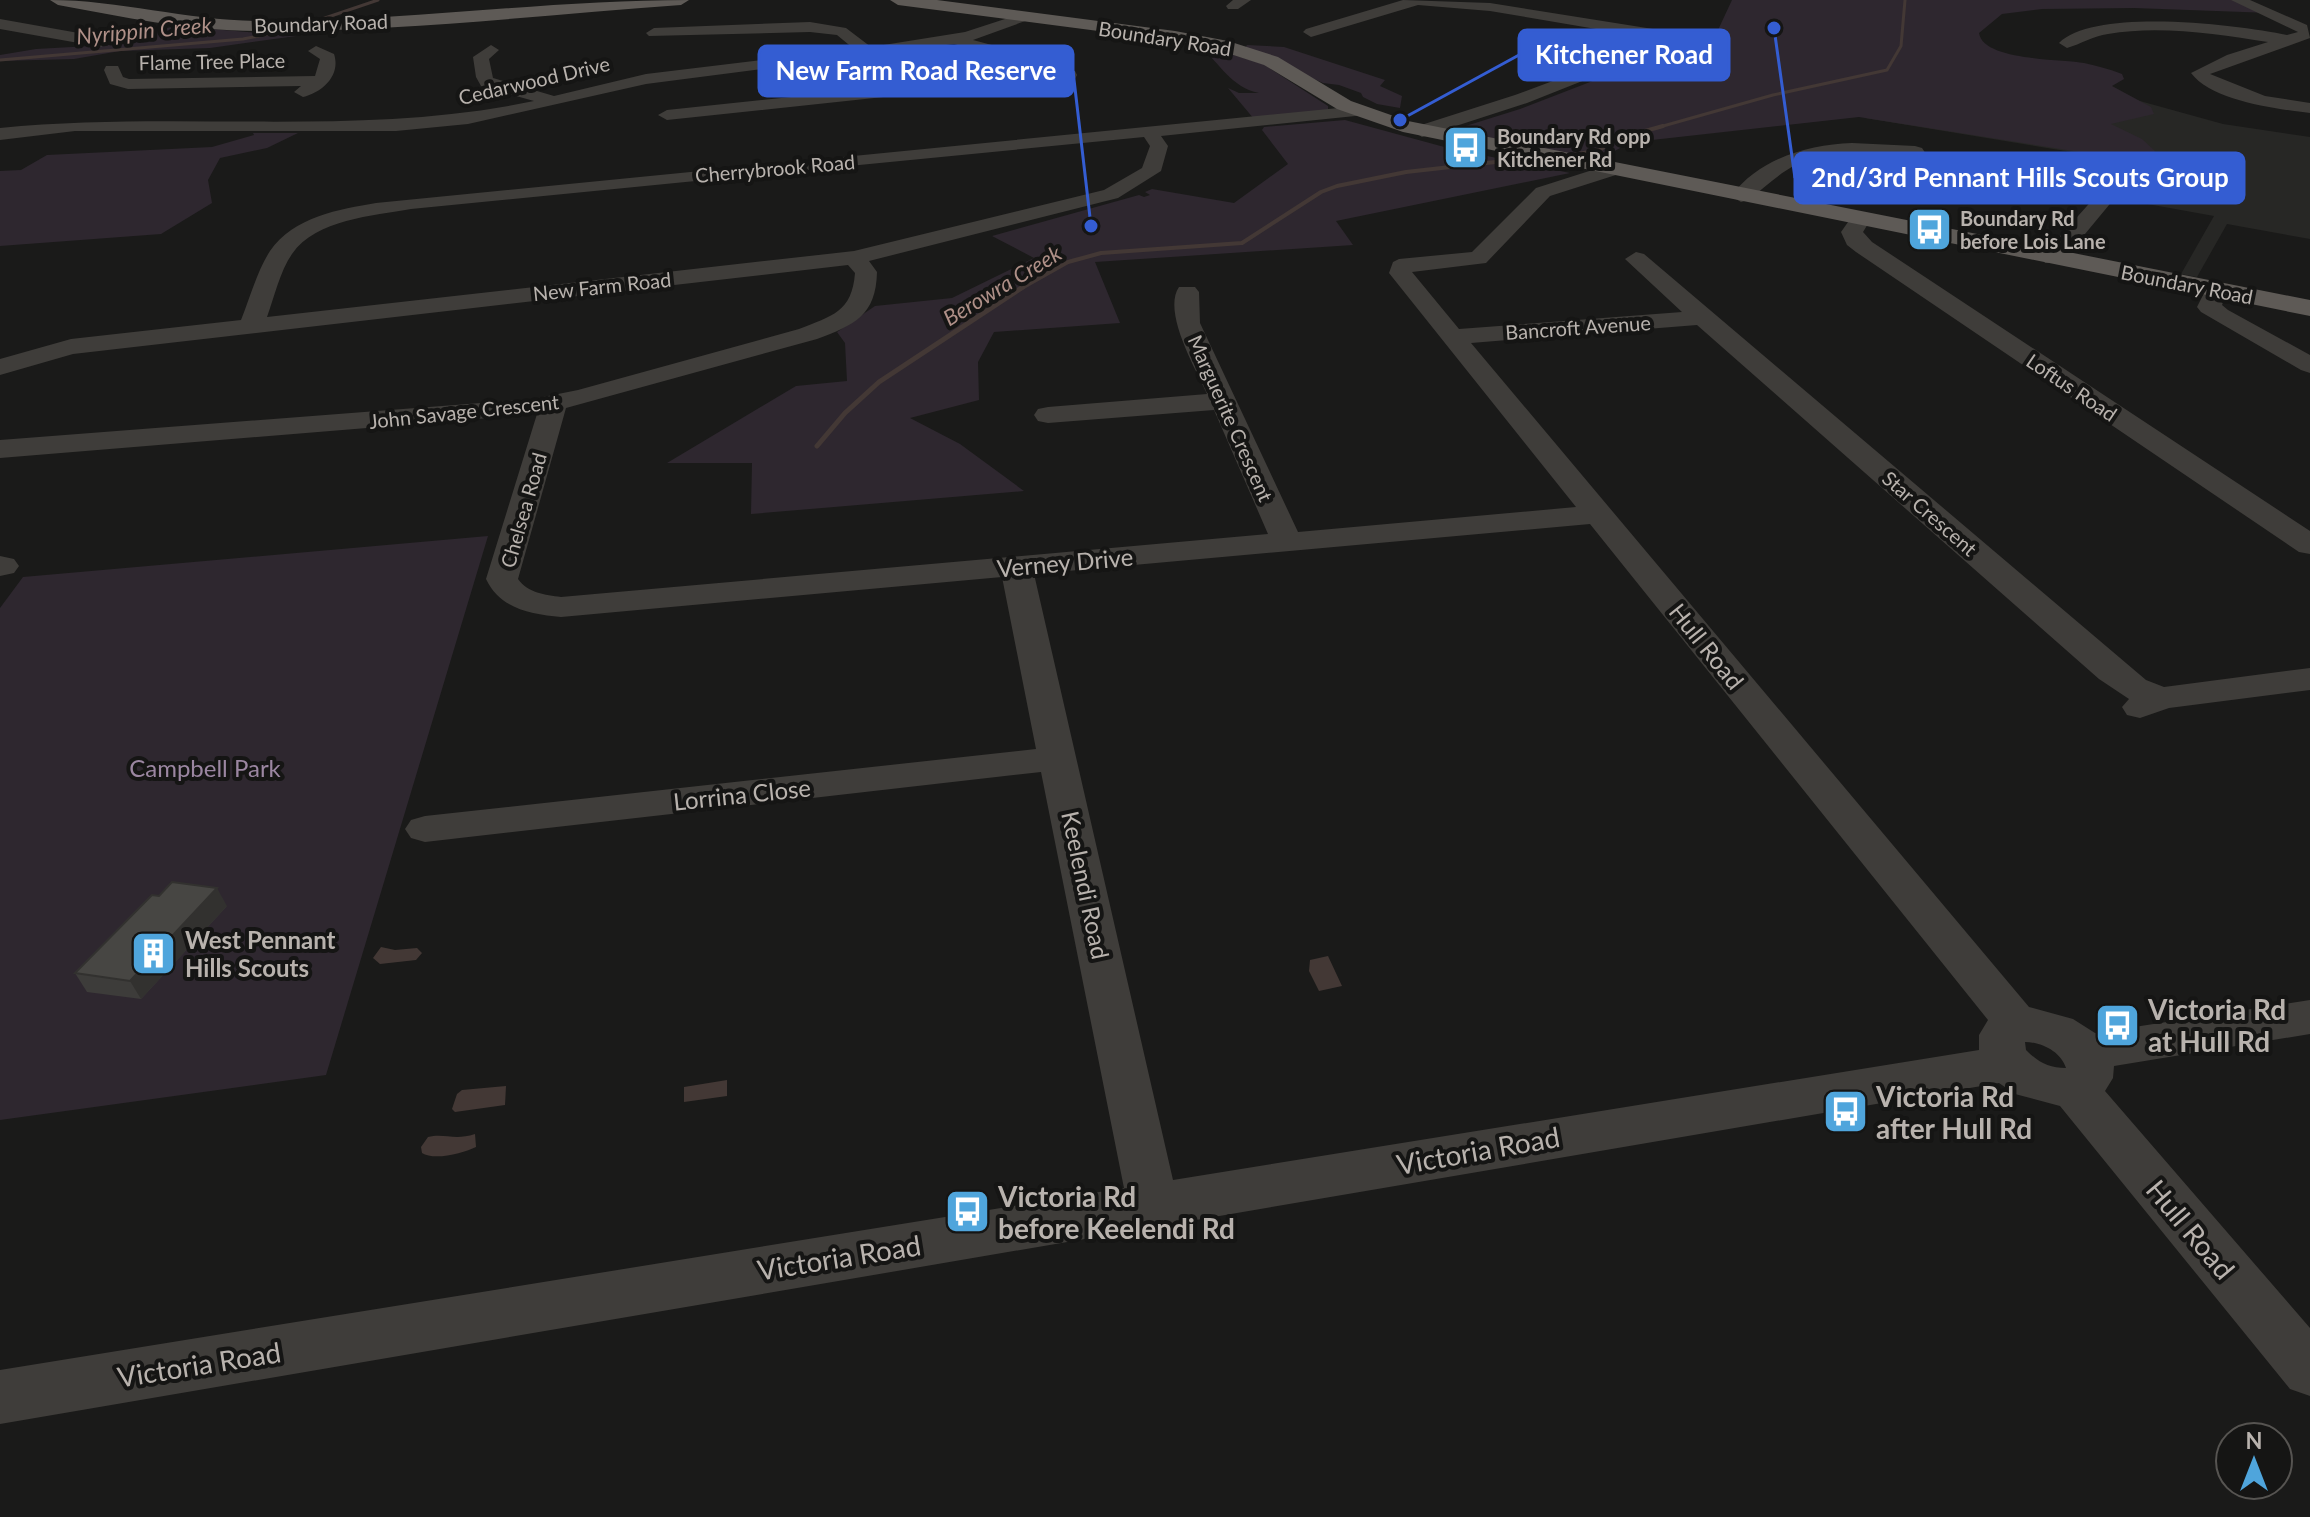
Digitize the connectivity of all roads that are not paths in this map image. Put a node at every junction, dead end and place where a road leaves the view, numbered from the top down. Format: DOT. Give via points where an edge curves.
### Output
graph roads {
  1 [pos="58,0"];
  2 [pos="681,0"];
  3 [pos="898,0"];
  4 [pos="1414,0"];
  5 [pos="2238,0"];
  6 [pos="1495,4"];
  7 [pos="1023,17"];
  8 [pos="0,24"];
  9 [pos="1311,32"];
  10 [pos="654,33"];
  11 [pos="2308,33"];
  12 [pos="2285,39"];
  13 [pos="957,40"];
  14 [pos="101,42"];
  15 [pos="2067,43"];
  16 [pos="491,50"];
  17 [pos="316,51"];
  18 [pos="868,52"];
  19 [pos="112,70"];
  20 [pos="1069,75"];
  21 [pos="321,81"];
  22 [pos="751,87"];
  23 [pos="887,92"];
  24 [pos="281,99"];
  25 [pos="552,101"];
  26 [pos="253,108"];
  27 [pos="2310,108"];
  28 [pos="1359,111"];
  29 [pos="667,115"];
  30 [pos="215,126"];
  31 [pos="1422,131"];
  32 [pos="1150,133"];
  33 [pos="0,134"];
  34 [pos="1853,151"];
  35 [pos="1612,170"];
  36 [pos="1741,196"];
  37 [pos="2102,201"];
  38 [pos="1860,219"];
  39 [pos="854,258"];
  40 [pos="2053,258"];
  41 [pos="1636,259"];
  42 [pos="2216,290"];
  43 [pos="1187,292"];
  44 [pos="2310,308"];
  45 [pos="1706,317"];
  46 [pos="252,324"];
  47 [pos="1450,337"];
  48 [pos="2310,365"];
  49 [pos="0,367"];
  50 [pos="1221,401"];
  51 [pos="554,404"];
  52 [pos="1048,415"];
  53 [pos="0,449"];
  54 [pos="1599,514"];
  55 [pos="1287,542"];
  56 [pos="2310,545"];
  57 [pos="1016,567"];
  58 [pos="531,602"];
  59 [pos="2310,679"];
  60 [pos="2161,698"];
  61 [pos="2125,713"];
  62 [pos="1059,758"];
  63 [pos="425,829"];
  64 [pos="2310,1017"];
  65 [pos="2013,1044"];
  66 [pos="2079,1070"];
  67 [pos="1153,1205"];
  68 [pos="2310,1370"];
  69 [pos="0,1397"];
  1 -- 2 [label="main road, Boundary Road" via="189,23 291,26"];
  3 -- 7 [label="main road, Boundary Road"];
  4 -- 6 [label="street"];
  4 -- 9 [label="street"];
  5 -- 11 [label="street"];
  6 -- 31 [label="street" via="1653,34 1670,43"];
  7 -- 13 [label="street, Cedarwood Drive"];
  7 -- 28 [label="main road, Boundary Road" via="1175,36 1252,53"];
  8 -- 14 [label="street"];
  10 -- 18 [label="street" via="810,27 841,31"];
  11 -- 12 [label="street"];
  12 -- 15 [label="street" via="2202,28 2110,28 2079,34"];
  12 -- 27 [label="street" via="2199,73 2261,101"];
  13 -- 18 [label="street, Cedarwood Drive"];
  13 -- 20 [label="street" via="1020,57 1041,77"];
  16 -- 25 [label="street" via="481,57 487,82"];
  17 -- 21 [label="street" via="328,57"];
  18 -- 22 [label="street, Cedarwood Drive"];
  19 -- 21 [label="street, Flame Tree Place" via="116,80 128,84"];
  21 -- 24 [label="street"];
  22 -- 23 [label="street"];
  22 -- 25 [label="street, Cedarwood Drive" via="636,80"];
  22 -- 29 [label="street"];
  25 -- 30 [label="street, Cedarwood Drive" via="468,119 396,126"];
  26 -- 30 [label="street"];
  28 -- 31 [label="main road, Boundary Road"];
  28 -- 32 [label="street, Cherrybrook Road"];
  30 -- 33 [label="street, Cedarwood Drive" via="75,126"];
  31 -- 35 [label="main road, Boundary Road"];
  32 -- 39 [label="street, New Farm Road" via="1159,146 1151,171 1111,194"];
  32 -- 46 [label="street, Cherrybrook Road" via="365,211 321,224 287,244"];
  34 -- 36 [label="street" via="1793,158"];
  35 -- 36 [label="main road, Boundary Road"];
  35 -- 47 [label="street, Hull Road" via="1547,189 1478,258 1401,267 1400,273"];
  36 -- 38 [label="main road, Boundary Road"];
  37 -- 40 [label="street"];
  38 -- 40 [label="main road, Boundary Road"];
  38 -- 56 [label="street, Loftus Road" via="1852,232 1864,247"];
  39 -- 46 [label="street, New Farm Road"];
  39 -- 51 [label="street, John Savage Crescent" via="866,272 865,298 833,324"];
  40 -- 42 [label="main road, Boundary Road"];
  41 -- 45 [label="street, Star Crescent"];
  42 -- 44 [label="main road, Boundary Road"];
  42 -- 48 [label="street" via="2209,307 2219,315"];
  43 -- 50 [label="street, Marguerite Crescent" via="1188,323"];
  45 -- 47 [label="street, Bancroft Avenue"];
  45 -- 60 [label="street, Star Crescent" via="2111,672 2133,688"];
  46 -- 49 [label="street, New Farm Road" via="71,347"];
  47 -- 54 [label="street, Hull Road"];
  50 -- 52 [label="street"];
  50 -- 55 [label="street, Marguerite Crescent"];
  51 -- 53 [label="street, John Savage Crescent"];
  51 -- 58 [label="street, Chelsea Road" via="502,579 513,594"];
  54 -- 55 [label="street, Verney Drive"];
  54 -- 65 [label="street, Hull Road"];
  55 -- 57 [label="street, Verney Drive"];
  57 -- 58 [label="street, Verney Drive" via="582,607"];
  57 -- 62 [label="street, Keelendi Road"];
  59 -- 60 [label="street"];
  60 -- 61 [label="street"];
  62 -- 63 [label="street, Lorrina Close"];
  62 -- 67 [label="street, Keelendi Road"];
  64 -- 66 [label="street"];
  65 -- 66 [label="street, Hull Road" via="2019,1072 2046,1085"];
  65 -- 67 [label="street, Victoria Road"];
  66 -- 68 [label="street, Hull Road"];
  67 -- 69 [label="street, Victoria Road"];
}
